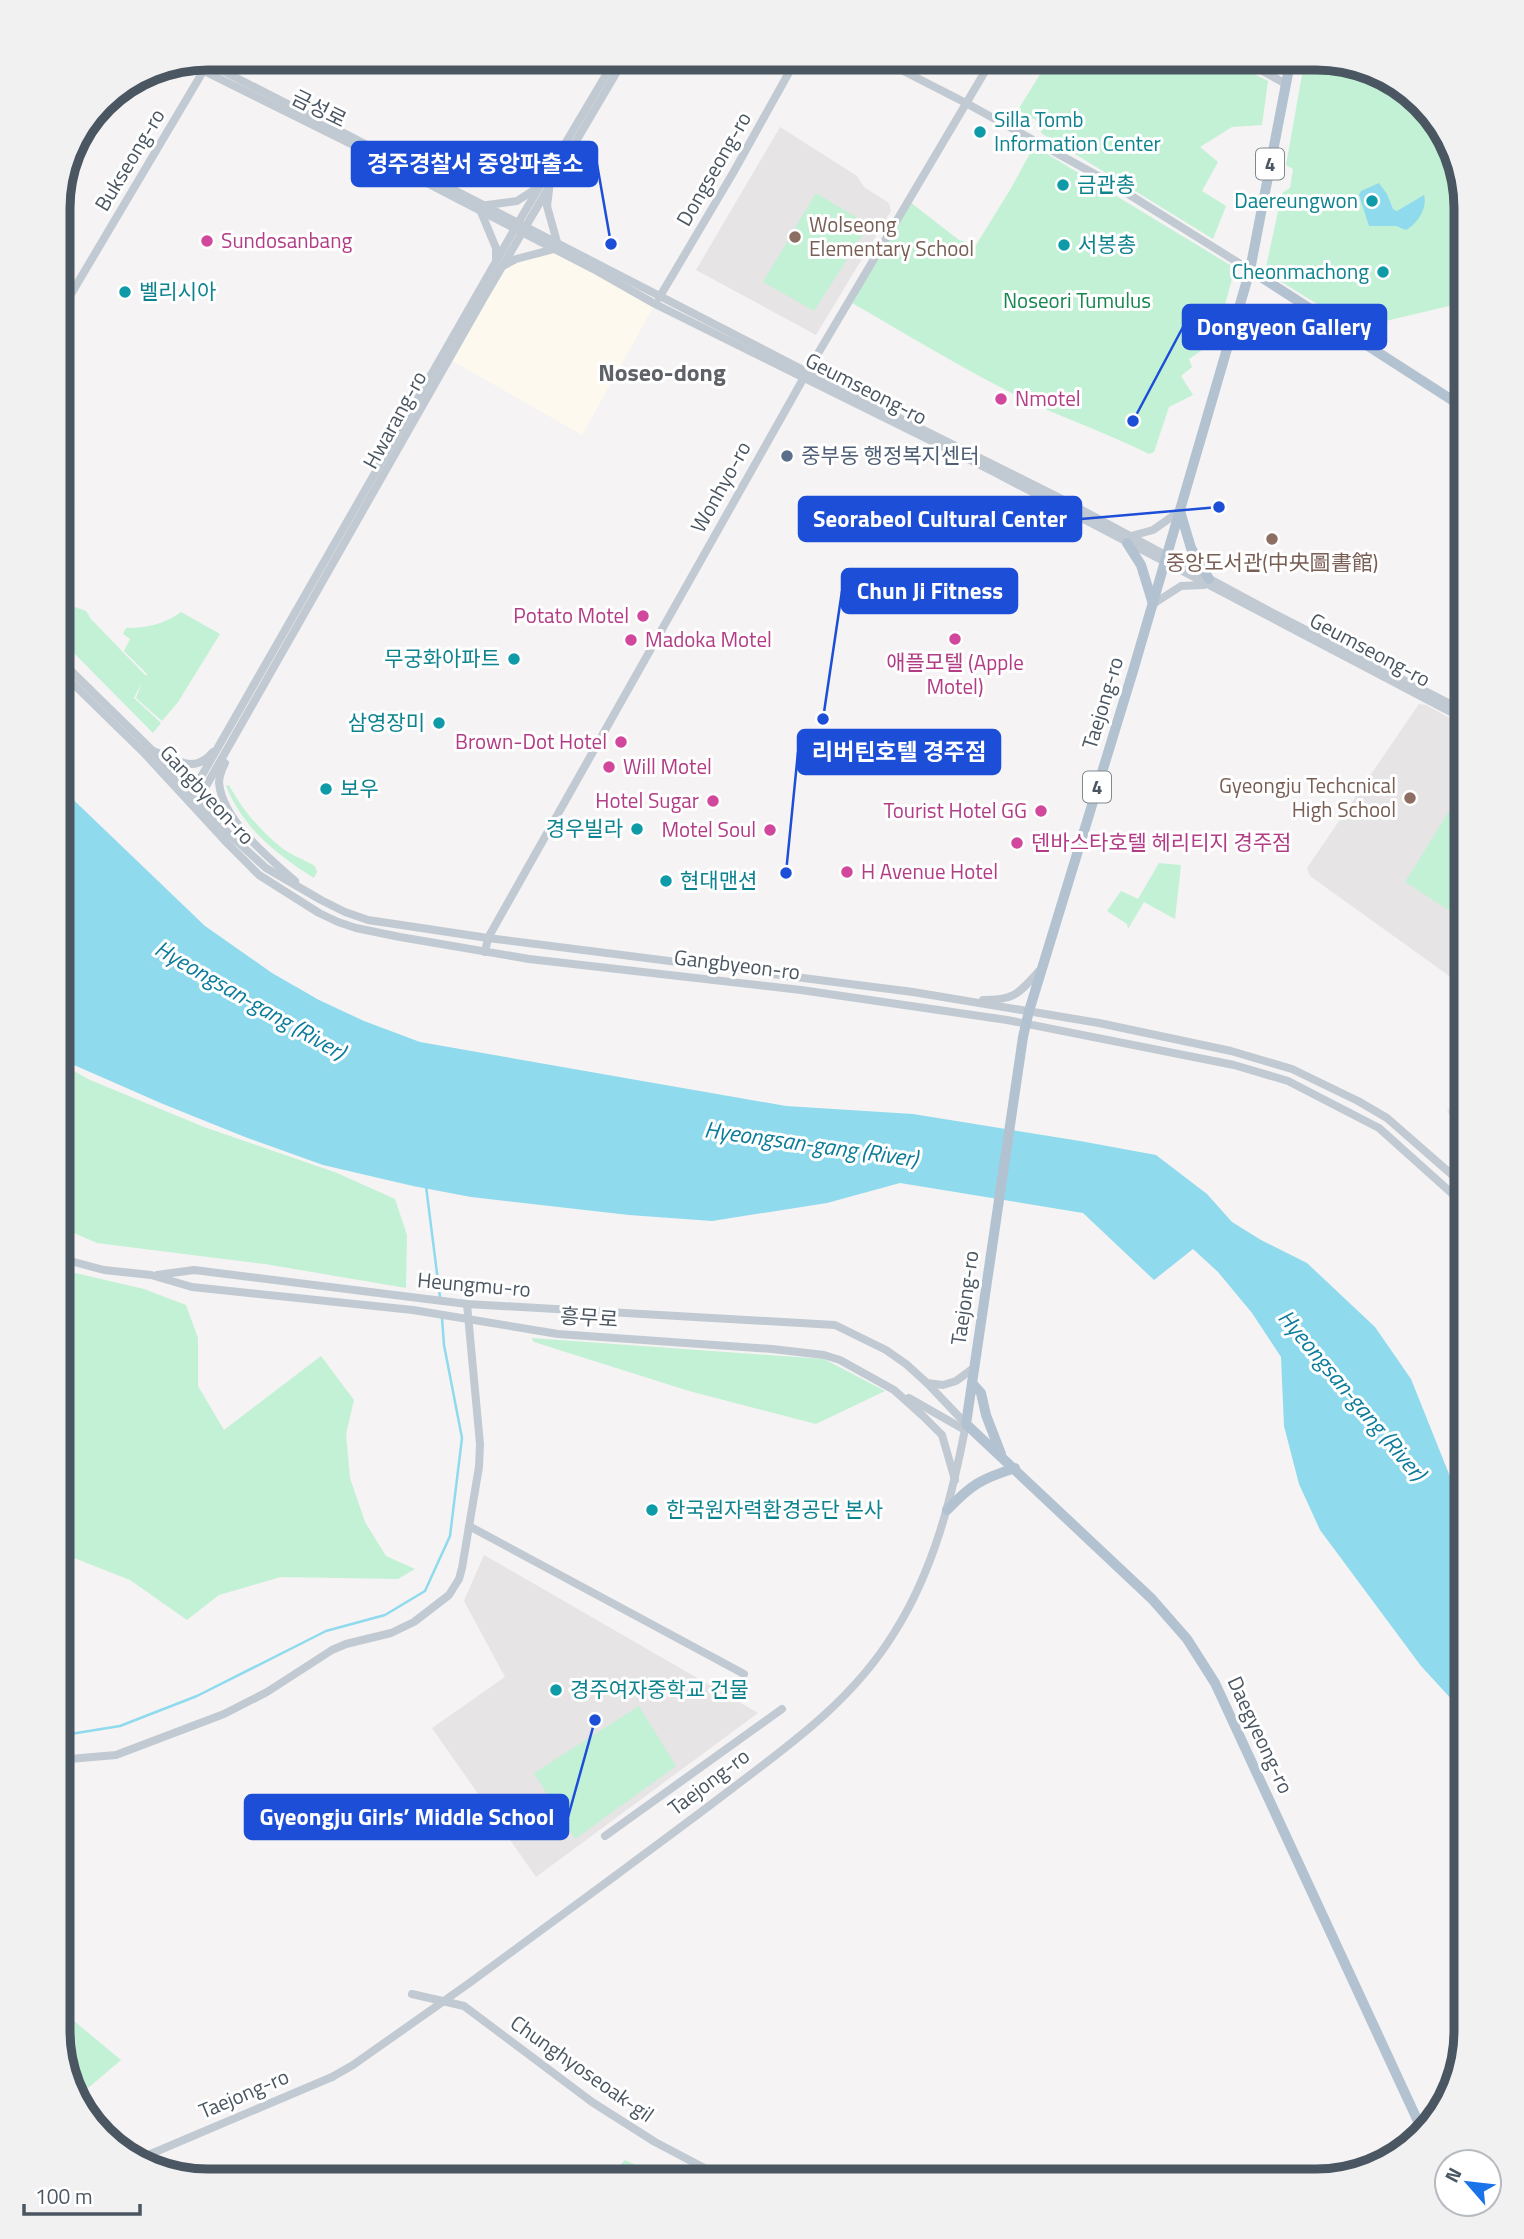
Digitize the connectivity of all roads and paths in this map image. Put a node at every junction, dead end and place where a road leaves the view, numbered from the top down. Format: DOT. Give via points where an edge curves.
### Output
graph roads {
  1 [pos="201,70"];
  2 [pos="218,70"];
  3 [pos="219,70"];
  4 [pos="610,70"];
  5 [pos="616,70"];
  6 [pos="790,70"];
  7 [pos="901,70"];
  8 [pos="986,70"];
  9 [pos="1261,70"];
  10 [pos="1288,70"];
  11 [pos="1286,84"];
  12 [pos="594,101"];
  13 [pos="966,103"];
  14 [pos="361,149"];
  15 [pos="379,150"];
  16 [pos="548,180"];
  17 [pos="484,209"];
  18 [pos="520,227"];
  19 [pos="555,245"];
  20 [pos="498,265"];
  21 [pos="1250,270"];
  22 [pos="70,295"];
  23 [pos="658,300"];
  24 [pos="805,374"];
  25 [pos="1454,402"];
  26 [pos="1180,511"];
  27 [pos="1129,539"];
  28 [pos="1166,559"];
  29 [pos="1208,582"];
  30 [pos="313,592"];
  31 [pos="1153,604"];
  32 [pos="70,670"];
  33 [pos="70,680"];
  34 [pos="1423,693"];
  35 [pos="1454,707"];
  36 [pos="1454,712"];
  37 [pos="236,734"];
  38 [pos="224,739"];
  39 [pos="152,750"];
  40 [pos="193,801"];
  41 [pos="304,890"];
  42 [pos="321,900"];
  43 [pos="315,910"];
  44 [pos="488,938"];
  45 [pos="485,952"];
  46 [pos="1041,969"];
  47 [pos="970,1001"];
  48 [pos="1029,1011"];
  49 [pos="1026,1024"];
  50 [pos="1292,1069"];
  51 [pos="1288,1081"];
  52 [pos="1421,1146"];
  53 [pos="1413,1157"];
  54 [pos="1454,1176"];
  55 [pos="1454,1195"];
  56 [pos="70,1260"];
  57 [pos="151,1275"];
  58 [pos="467,1304"];
  59 [pos="467,1318"];
  60 [pos="975,1367"];
  61 [pos="927,1382"];
  62 [pos="972,1383"];
  63 [pos="894,1390"];
  64 [pos="967,1427"];
  65 [pos="1002,1456"];
  66 [pos="1014,1468"];
  67 [pos="955,1480"];
  68 [pos="947,1510"];
  69 [pos="469,1526"];
  70 [pos="744,1674"];
  71 [pos="782,1709"];
  72 [pos="70,1758"];
  73 [pos="605,1836"];
  74 [pos="412,1994"];
  75 [pos="1418,2122"];
  76 [pos="148,2155"];
  77 [pos="706,2169"];
  1 -- 22 [label="street, Bukseong-ro"];
  2 -- 14 [label="street, 금성로"];
  3 -- 15 [label="street, 금성로"];
  4 -- 12 [label="street, Hwarang-ro"];
  5 -- 12 [label="street, Hwarang-ro"];
  6 -- 23 [label="street, Dongseong-ro"];
  7 -- 13 [label="street"];
  8 -- 13 [label="street, Wonhyo-ro"];
  9 -- 11 [label="street"];
  10 -- 11 [label="main road, Taejong-ro / 4"];
  11 -- 21 [label="main road, Taejong-ro / 4"];
  12 -- 16 [label="street, Hwarang-ro"];
  13 -- 21 [label="street" via="1109,182"];
  13 -- 24 [label="street, Wonhyo-ro"];
  14 -- 17 [label="street, Geumseong-ro"];
  15 -- 17 [label="street, Geumseong-ro"];
  16 -- 17 [label="street" via="517,201"];
  16 -- 18 [label="street, Hwarang-ro"];
  16 -- 19 [label="street" via="547,205"];
  17 -- 18 [label="street, Geumseong-ro"];
  17 -- 20 [label="street"];
  18 -- 19 [label="street, Geumseong-ro"];
  18 -- 20 [label="street, Hwarang-ro"];
  19 -- 20 [label="street"];
  19 -- 23 [label="street, Geumseong-ro"];
  20 -- 30 [label="street, Hwarang-ro"];
  21 -- 25 [label="main road"];
  21 -- 26 [label="main road, Taejong-ro / 4"];
  23 -- 24 [label="street, Geumseong-ro"];
  24 -- 27 [label="street, Geumseong-ro"];
  24 -- 44 [label="street, Wonhyo-ro"];
  26 -- 27 [label="street" via="1153,530"];
  26 -- 28 [label="main road, Taejong-ro / 4"];
  26 -- 29 [label="main road"];
  27 -- 28 [label="street, Geumseong-ro"];
  27 -- 31 [label="main road"];
  28 -- 29 [label="street, Geumseong-ro"];
  28 -- 31 [label="main road, Taejong-ro / 4"];
  29 -- 31 [label="street" via="1181,586"];
  29 -- 34 [label="street, Geumseong-ro"];
  30 -- 37 [label="street, Hwarang-ro"];
  30 -- 38 [label="street, Hwarang-ro"];
  31 -- 46 [label="main road, Taejong-ro / 4"];
  32 -- 39 [label="street, Gangbyeon-ro"];
  33 -- 40 [label="street, Gangbyeon-ro"];
  34 -- 35 [label="street, Geumseong-ro"];
  34 -- 36 [label="street, Geumseong-ro"];
  37 -- 40 [label="street, Hwarang-ro"];
  37 -- 41 [label="street" via="219,781 226,806 253,843"];
  38 -- 39 [label="street" via="208,758 192,764 177,764"];
  38 -- 40 [label="street, Hwarang-ro"];
  39 -- 40 [label="street, Gangbyeon-ro"];
  40 -- 41 [label="street, Gangbyeon-ro" via="266,869"];
  40 -- 43 [label="street, Gangbyeon-ro" via="259,875"];
  41 -- 42 [label="street, Gangbyeon-ro"];
  42 -- 43 [label="street"];
  42 -- 44 [label="street, Gangbyeon-ro" via="368,920"];
  43 -- 45 [label="street, Gangbyeon-ro" via="356,928"];
  44 -- 45 [label="street, Wonhyo-ro"];
  44 -- 47 [label="street, Gangbyeon-ro"];
  45 -- 49 [label="street, Gangbyeon-ro" via="801,990"];
  46 -- 47 [label="street" via="1018,994"];
  46 -- 48 [label="main road, Taejong-ro / 4"];
  47 -- 48 [label="street, Gangbyeon-ro"];
  48 -- 49 [label="main road, Taejong-ro / 4"];
  48 -- 50 [label="street, Gangbyeon-ro" via="1203,1044"];
  49 -- 51 [label="street, Gangbyeon-ro" via="1234,1065"];
  49 -- 60 [label="main road, Taejong-ro / 4"];
  50 -- 51 [label="street"];
  50 -- 52 [label="street, Gangbyeon-ro" via="1378,1112"];
  51 -- 53 [label="street, Gangbyeon-ro" via="1379,1128"];
  52 -- 53 [label="street"];
  52 -- 54 [label="street, Gangbyeon-ro"];
  53 -- 55 [label="street, Gangbyeon-ro"];
  56 -- 57 [label="street, Heungmu-ro" via="104,1270"];
  57 -- 58 [label="street, Heungmu-ro" via="194,1270"];
  57 -- 59 [label="street, 흥무로" via="192,1287"];
  58 -- 59 [label="street"];
  58 -- 61 [label="street, Heungmu-ro" via="835,1325 886,1350"];
  59 -- 63 [label="street, 흥무로" via="558,1334 824,1355"];
  59 -- 69 [label="street" via="480,1444"];
  60 -- 61 [label="street" via="956,1381 943,1385"];
  60 -- 62 [label="main road, Taejong-ro / 4"];
  61 -- 64 [label="street"];
  62 -- 64 [label="main road, Taejong-ro / 4"];
  62 -- 65 [label="main road" via="981,1393"];
  63 -- 64 [label="street, 흥무로"];
  63 -- 67 [label="street, 흥무로" via="942,1436"];
  64 -- 65 [label="main road, Daegyeong-ro"];
  64 -- 67 [label="street, Taejong-ro"];
  65 -- 66 [label="main road, Daegyeong-ro"];
  66 -- 68 [label="main road" via="967,1489"];
  66 -- 75 [label="main road, Daegyeong-ro" via="1152,1599 1187,1639 1215,1683"];
  67 -- 68 [label="street, Taejong-ro"];
  68 -- 76 [label="street, Taejong-ro, bridge" via="928,1566 882,1652 848,1693 791,1745 353,2065"];
  69 -- 70 [label="street"];
  69 -- 72 [label="street" via="455,1587 414,1622 332,1650 224,1714 116,1755"];
  71 -- 73 [label="street"];
  74 -- 77 [label="street, Chunghyoseoak-gil" via="464,2006 592,2102"];
}
